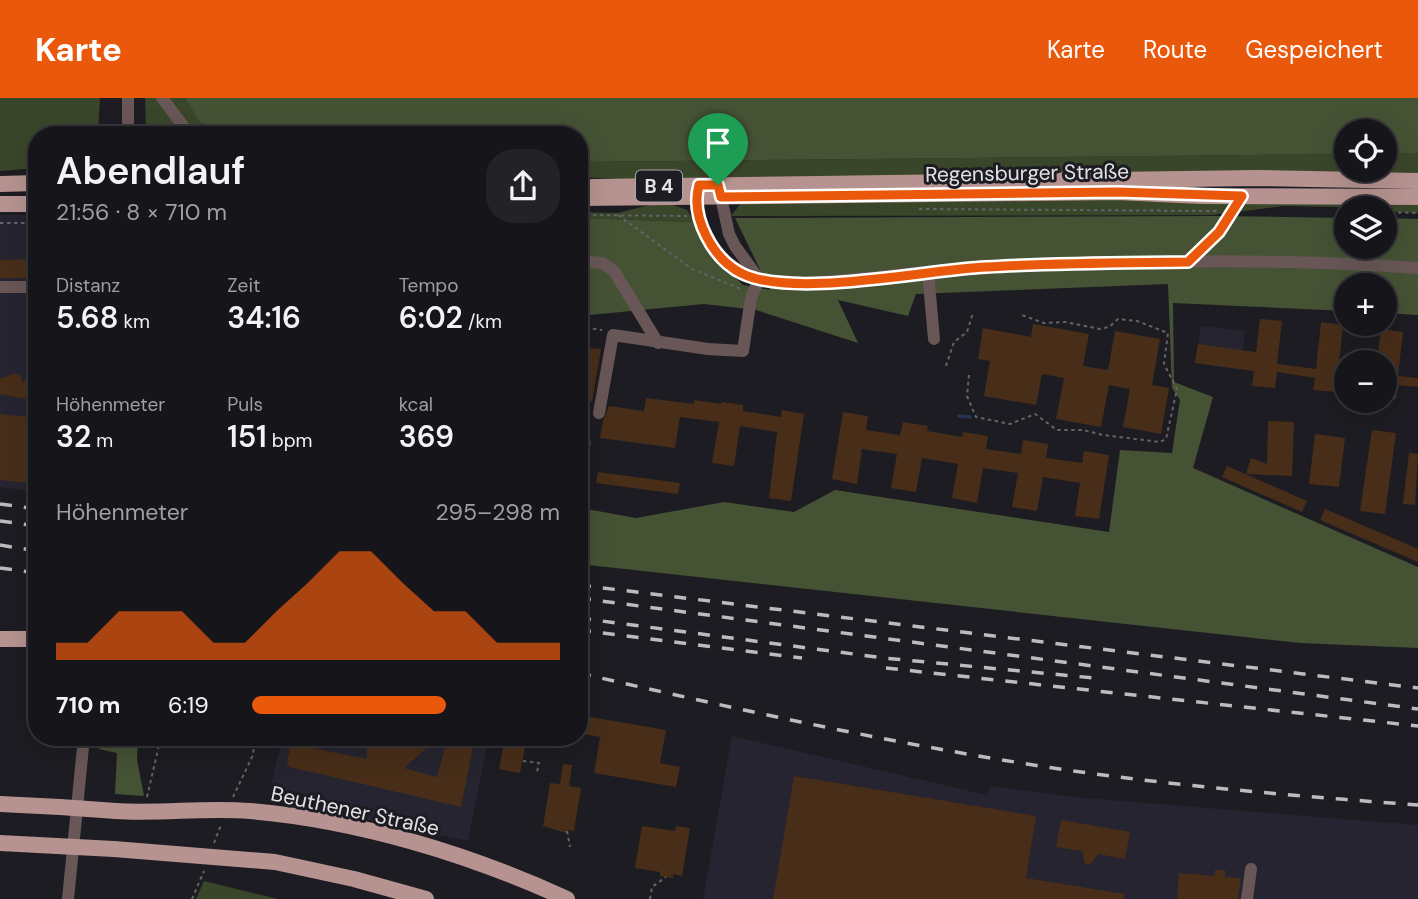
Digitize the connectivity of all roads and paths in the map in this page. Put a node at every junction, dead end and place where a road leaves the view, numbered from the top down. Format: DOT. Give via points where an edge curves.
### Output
graph roads {
  1 [pos="128,98"];
  2 [pos="162,98"];
  3 [pos="128,126"];
  4 [pos="183,126"];
  5 [pos="1258,178"];
  6 [pos="1418,181"];
  7 [pos="28,183"];
  8 [pos="0,184"];
  9 [pos="588,187"];
  10 [pos="697,191"];
  11 [pos="719,191"];
  12 [pos="1242,196"];
  13 [pos="588,197"];
  14 [pos="1418,197"];
  15 [pos="0,204"];
  16 [pos="28,204"];
  17 [pos="916,209"];
  18 [pos="1232,211"];
  19 [pos="1397,212"];
  20 [pos="1418,213"];
  21 [pos="588,215"];
  22 [pos="618,215"];
  23 [pos="698,216"];
  24 [pos="0,223"];
  25 [pos="28,223"];
  26 [pos="588,262"];
  27 [pos="1188,262"];
  28 [pos="1418,268"];
  29 [pos="928,272"];
  30 [pos="759,279"];
  31 [pos="0,287"];
  32 [pos="28,287"];
  33 [pos="752,292"];
  34 [pos="973,313"];
  35 [pos="1019,314"];
  36 [pos="588,328"];
  37 [pos="613,335"];
  38 [pos="934,339"];
  39 [pos="658,343"];
  40 [pos="946,366"];
  41 [pos="969,375"];
  42 [pos="599,414"];
  43 [pos="0,639"];
  44 [pos="28,639"];
  45 [pos="83,746"];
  46 [pos="159,746"];
  47 [pos="254,746"];
  48 [pos="523,761"];
  49 [pos="537,772"];
  50 [pos="0,804"];
  51 [pos="227,810"];
  52 [pos="149,813"];
  53 [pos="567,831"];
  54 [pos="0,844"];
  55 [pos="570,846"];
  56 [pos="210,855"];
  57 [pos="1251,869"];
  58 [pos="202,876"];
  59 [pos="666,877"];
  60 [pos="550,895"];
  61 [pos="68,899"];
  62 [pos="192,899"];
  63 [pos="426,899"];
  64 [pos="567,899"];
  65 [pos="650,899"];
  66 [pos="1247,899"];
  1 -- 3 [label="street"];
  2 -- 4 [label="street"];
  5 -- 6 [label="main road, B 4"];
  5 -- 11 [label="main road, B 4"];
  5 -- 12 [label="main road"];
  7 -- 8 [label="main road"];
  9 -- 10 [label="main road, B 4"];
  10 -- 11 [label="main road, Regensburger Straße / B 4"];
  10 -- 13 [label="main road, Regensburger Straße / B 4"];
  10 -- 23 [label="street"];
  11 -- 12 [label="main road, Regensburger Straße / B 4"];
  11 -- 30 [label="street" via="735,246"];
  12 -- 14 [label="main road, Regensburger Straße / B 4"];
  12 -- 18 [label="street"];
  15 -- 16 [label="main road"];
  17 -- 18 [label="path"];
  18 -- 27 [label="street" via="1219,232"];
  19 -- 20 [label="path"];
  21 -- 22 [label="path"];
  22 -- 23 [label="path"];
  22 -- 33 [label="path" via="692,269"];
  23 -- 30 [label="street" via="725,261"];
  24 -- 25 [label="path"];
  26 -- 39 [label="street" via="602,263 614,271"];
  27 -- 28 [label="street"];
  27 -- 29 [label="street"];
  29 -- 30 [label="street" via="797,284"];
  29 -- 38 [label="street"];
  30 -- 33 [label="street"];
  31 -- 32 [label="street"];
  33 -- 39 [label="street" via="743,351"];
  34 -- 40 [label="path" via="967,332 954,342"];
  35 -- 41 [label="path" via="1044,323 1100,329 1118,318 1168,333 1164,364 1177,389 1166,439 1057,430 1035,414 1010,424 976,417 967,396"];
  36 -- 37 [label="path"];
  37 -- 39 [label="street"];
  37 -- 42 [label="street"];
  43 -- 44 [label="main road"];
  45 -- 61 [label="street"];
  46 -- 52 [label="path" via="148,788"];
  47 -- 51 [label="path"];
  48 -- 49 [label="path" via="539,763"];
  50 -- 52 [label="main road, Beuthener Straße, bridge"];
  51 -- 52 [label="main road, Beuthener Straße"];
  51 -- 56 [label="path"];
  51 -- 60 [label="main road, Beuthener Straße" via="292,817 403,840"];
  53 -- 55 [label="path"];
  54 -- 56 [label="main road, bridge"];
  56 -- 63 [label="main road" via="313,869"];
  57 -- 66 [label="street"];
  58 -- 62 [label="path"];
  59 -- 65 [label="path" via="652,887"];
  60 -- 64 [label="main road, Beuthener Straße"];
}
